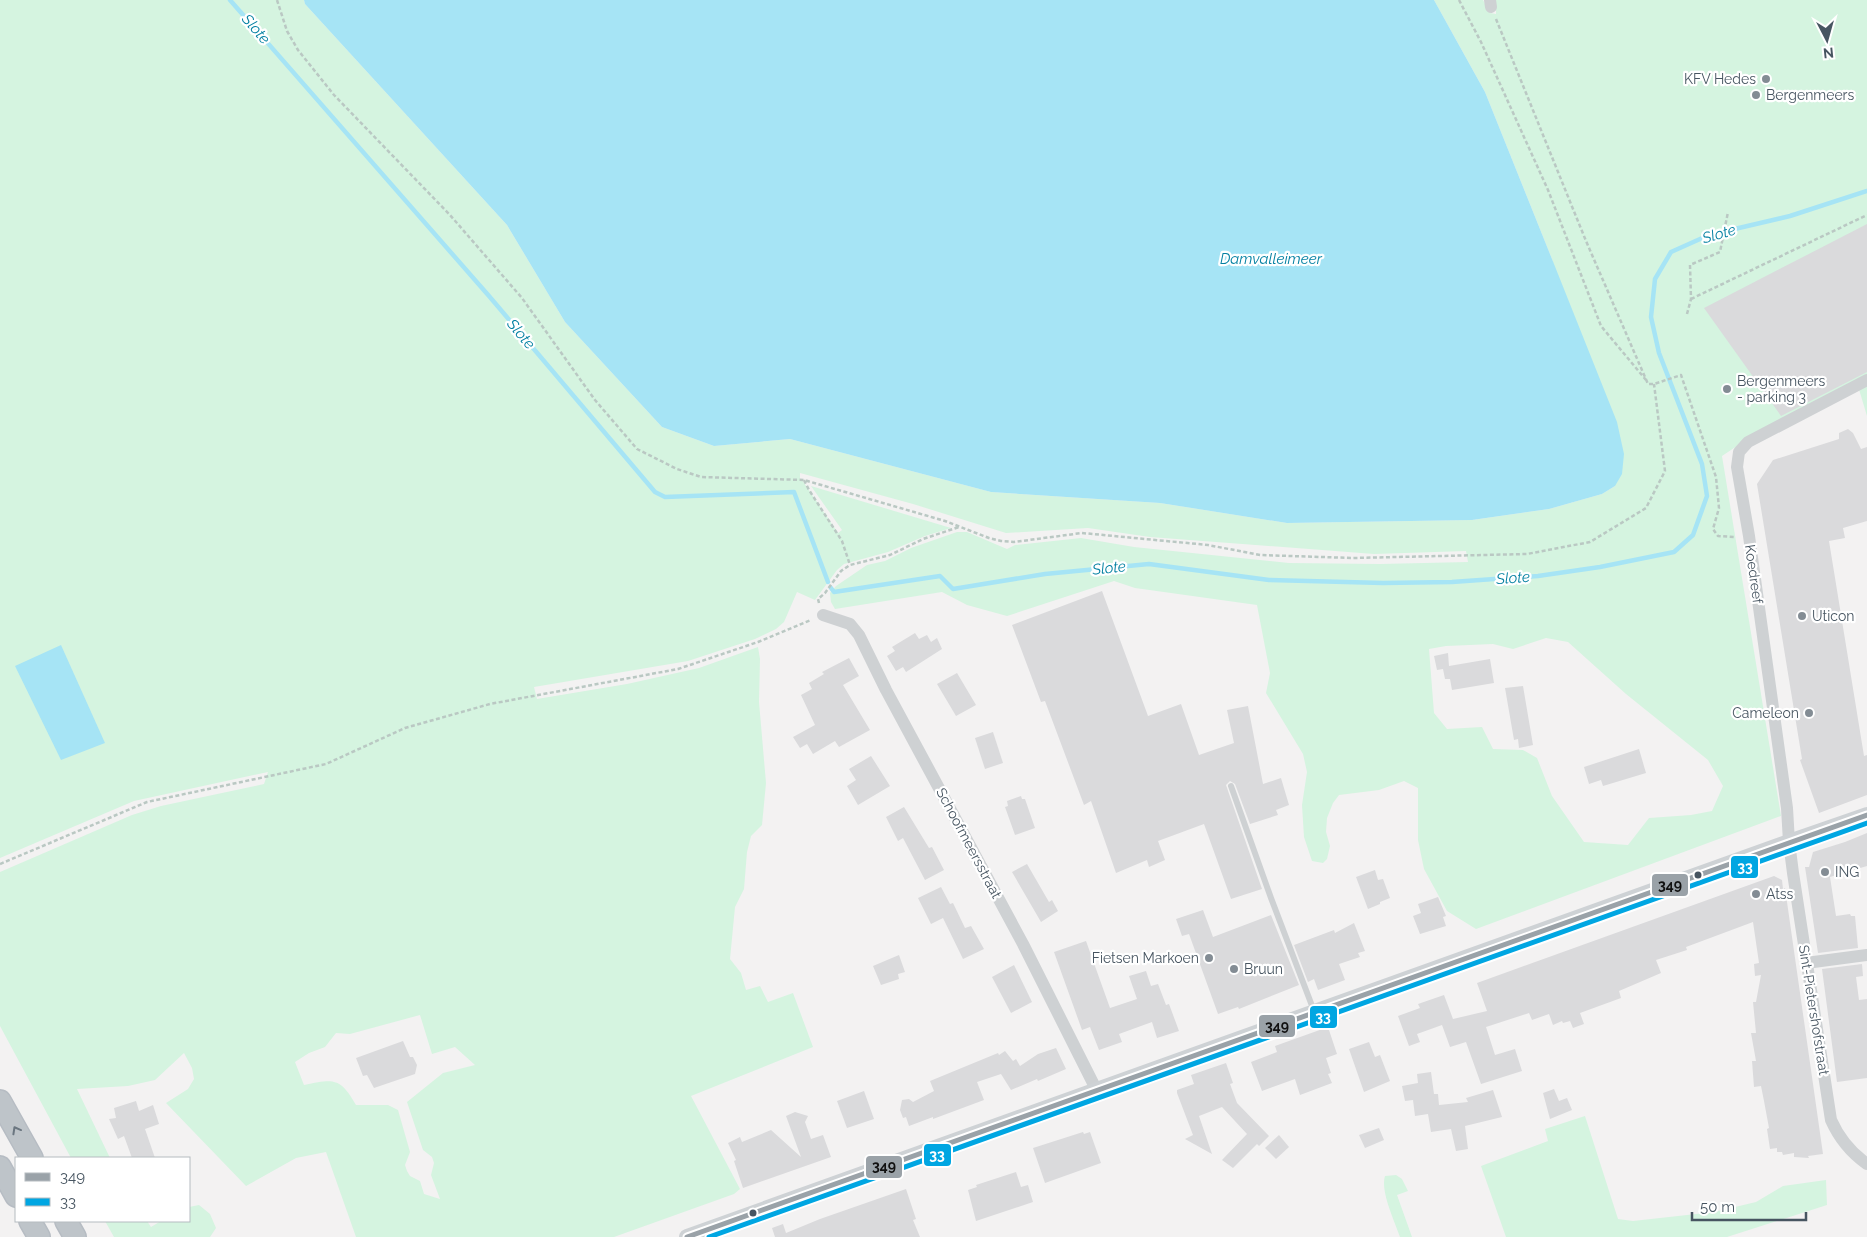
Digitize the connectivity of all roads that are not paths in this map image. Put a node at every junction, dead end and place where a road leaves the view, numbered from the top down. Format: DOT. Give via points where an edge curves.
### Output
graph roads {
  1 [pos="1867,380"];
  2 [pos="823,615"];
  3 [pos="1231,786"];
  4 [pos="1867,815"];
  5 [pos="1789,842"];
  6 [pos="1867,956"];
  7 [pos="1806,964"];
  8 [pos="1314,1012"];
  9 [pos="1096,1091"];
  10 [pos="0,1101"];
  11 [pos="31,1157"];
  12 [pos="1867,1164"];
  13 [pos="0,1167"];
  14 [pos="15,1194"];
  15 [pos="31,1222"];
  16 [pos="67,1222"];
  17 [pos="39,1237"];
  18 [pos="75,1237"];
  19 [pos="687,1237"];
  1 -- 5 [label="street, Koedreef" via="1748,442 1739,452 1737,467 1787,808"];
  2 -- 9 [label="street, Schoofmeersstraat" via="850,624 859,635 1023,944"];
  3 -- 8 [label="lane"];
  4 -- 5 [label="main road"];
  5 -- 7 [label="street, Sint-Pietershofstraat"];
  5 -- 8 [label="main road"];
  6 -- 7 [label="street"];
  7 -- 12 [label="street, Sint-Pietershofstraat" via="1831,1120 1838,1136"];
  8 -- 9 [label="main road"];
  9 -- 19 [label="main road"];
  11 -- 10 [label="highway, one-way"];
  13 -- 14 [label="highway"];
  15 -- 17 [label="highway"];
  16 -- 18 [label="highway"];
}
